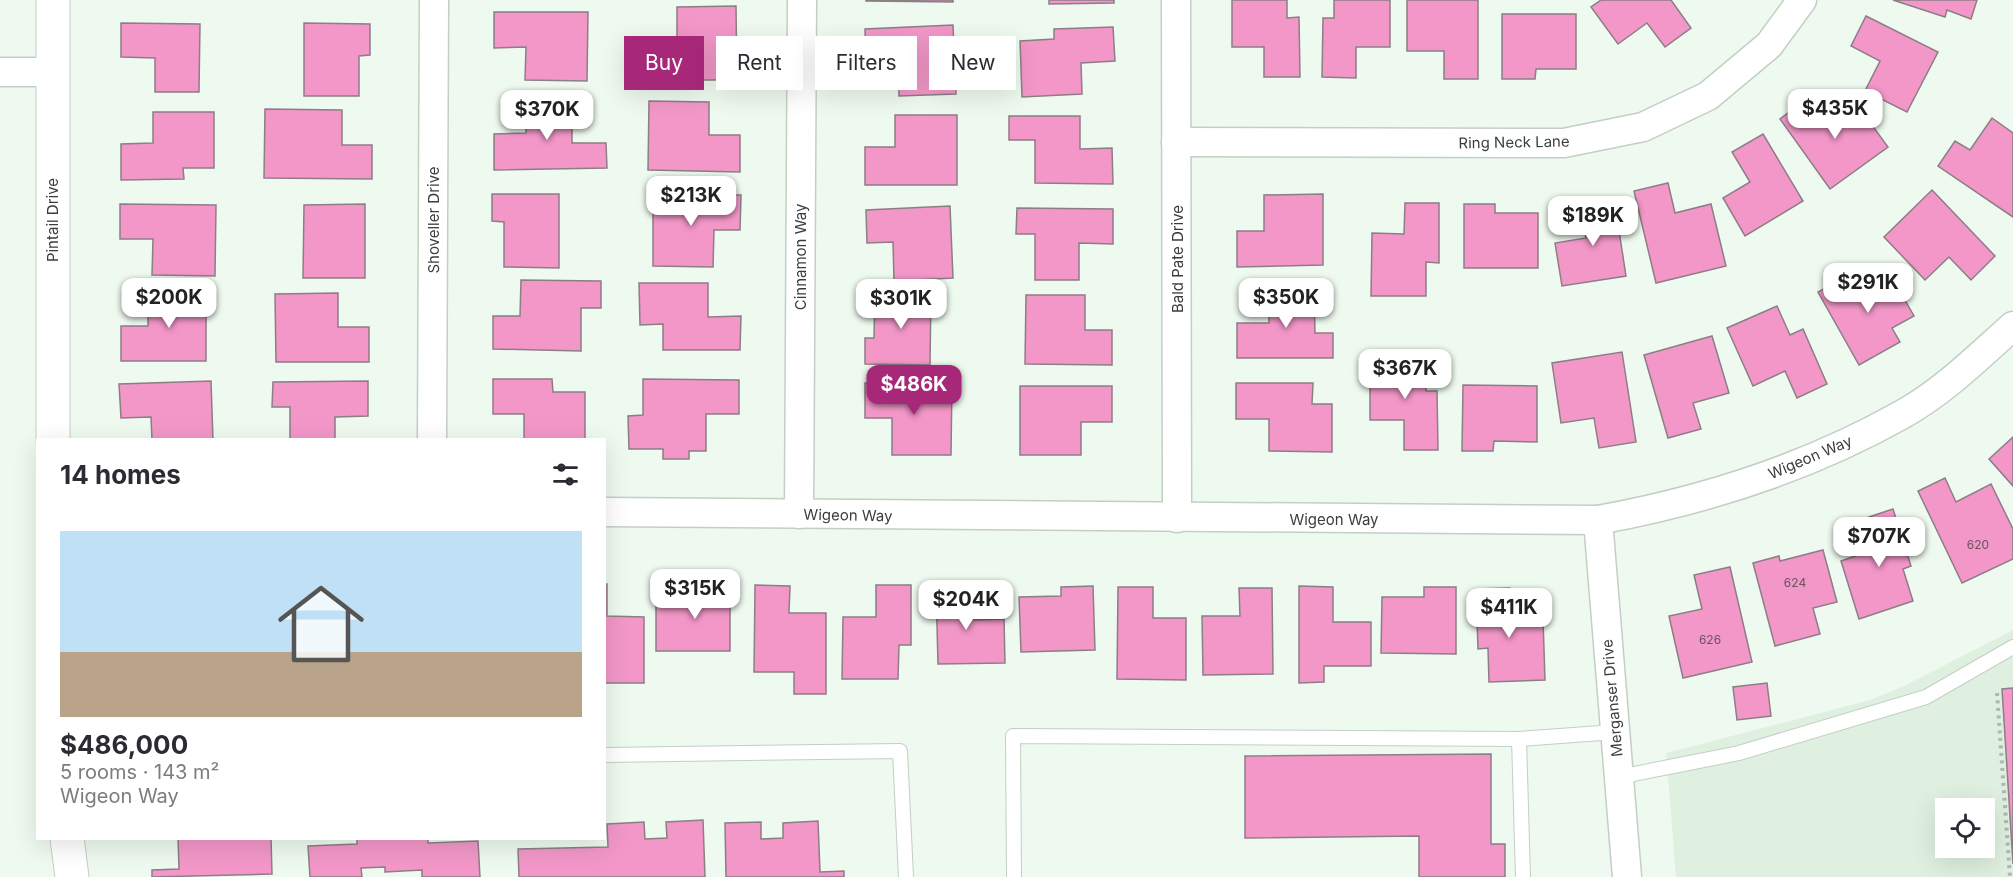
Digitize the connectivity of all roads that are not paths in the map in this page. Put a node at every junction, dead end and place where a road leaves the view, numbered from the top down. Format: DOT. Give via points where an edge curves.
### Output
graph roads {
  1 [pos="53,0"];
  2 [pos="434,0"];
  3 [pos="801,0"];
  4 [pos="1176,0"];
  5 [pos="1802,0"];
  6 [pos="0,72"];
  7 [pos="52,72"];
  8 [pos="1176,142"];
  9 [pos="2013,326"];
  10 [pos="52,438"];
  11 [pos="432,438"];
  12 [pos="606,512"];
  13 [pos="799,514"];
  14 [pos="1177,518"];
  15 [pos="1598,520"];
  16 [pos="2013,647"];
  17 [pos="1615,732"];
  18 [pos="1519,739"];
  19 [pos="606,755"];
  20 [pos="1619,777"];
  21 [pos="67,840"];
  22 [pos="72,877"];
  23 [pos="906,877"];
  24 [pos="1014,877"];
  25 [pos="1523,877"];
  26 [pos="1627,877"];
  1 -- 7 [label="street, Pintail Drive"];
  2 -- 11 [label="street, Shoveller Drive"];
  3 -- 13 [label="street, Cinnamon Way"];
  4 -- 8 [label="street, Bald Pate Drive"];
  5 -- 8 [label="street, Ring Neck Lane" via="1769,45 1708,96 1643,126 1564,143"];
  6 -- 7 [label="street"];
  7 -- 10 [label="street, Pintail Drive"];
  8 -- 14 [label="street, Bald Pate Drive"];
  9 -- 15 [label="street, Wigeon Way" via="1953,380 1903,414 1812,458 1749,483 1652,510"];
  12 -- 13 [label="street, Wigeon Way"];
  13 -- 14 [label="street, Wigeon Way"];
  14 -- 15 [label="street, Wigeon Way"];
  15 -- 17 [label="street, Merganser Drive"];
  16 -- 20 [label="lane" via="1926,697 1739,753"];
  17 -- 18 [label="lane"];
  17 -- 20 [label="street, Merganser Drive"];
  18 -- 24 [label="lane" via="1013,736"];
  18 -- 25 [label="lane"];
  19 -- 23 [label="lane" via="900,751"];
  20 -- 26 [label="street, Merganser Drive"];
  21 -- 22 [label="street"];
}
